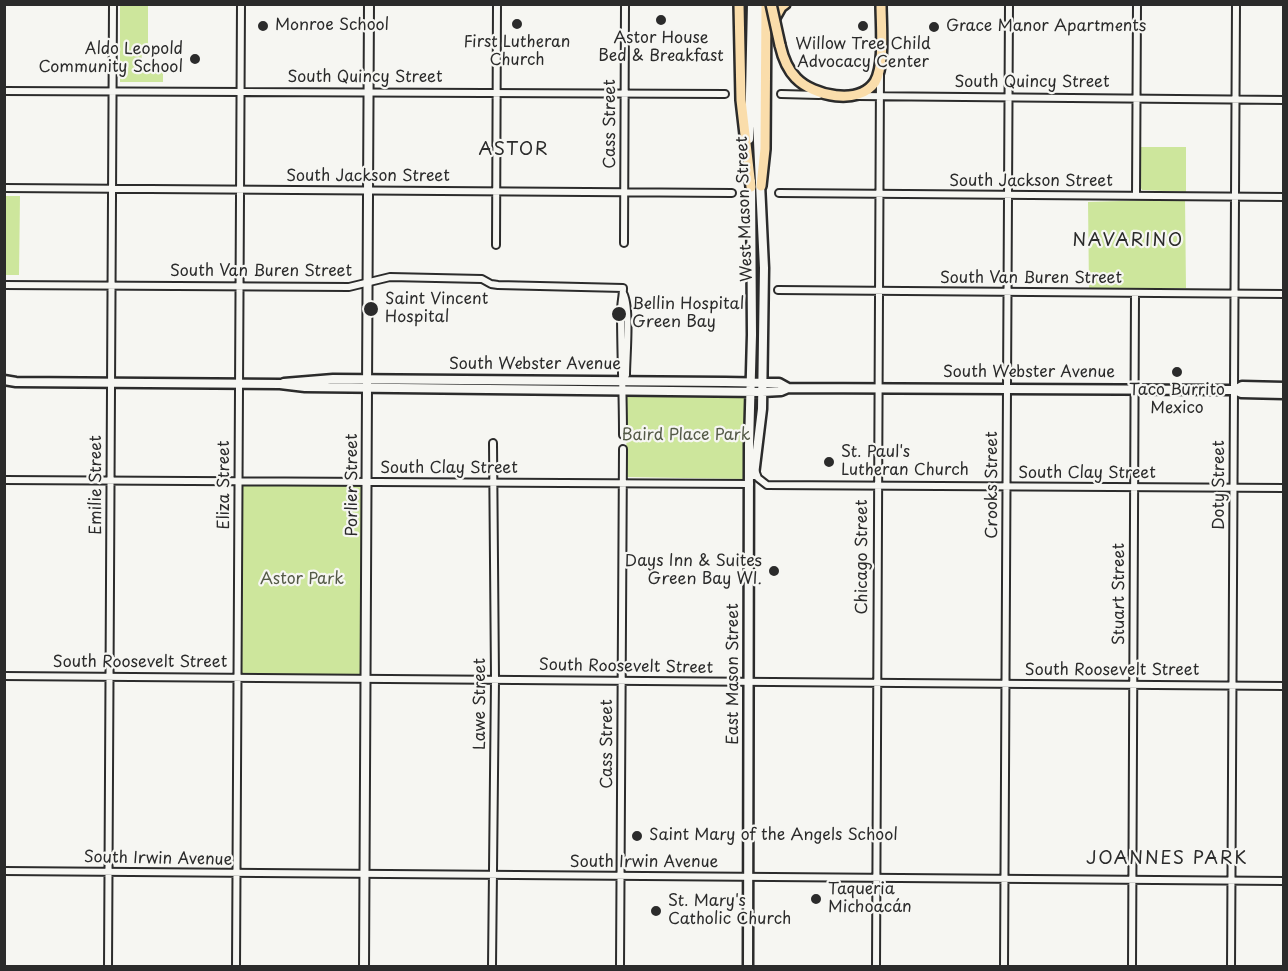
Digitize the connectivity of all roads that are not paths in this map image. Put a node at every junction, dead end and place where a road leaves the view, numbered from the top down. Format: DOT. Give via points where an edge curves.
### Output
graph roads {
  1 [pos="113,4"];
  2 [pos="241,4"];
  3 [pos="369,4"];
  4 [pos="497,4"];
  5 [pos="625,4"];
  6 [pos="740,4"];
  7 [pos="752,4"];
  8 [pos="759,4"];
  9 [pos="766,4"];
  10 [pos="771,4"];
  11 [pos="785,4"];
  12 [pos="881,4"];
  13 [pos="1009,4"];
  14 [pos="1137,4"];
  15 [pos="1236,4"];
  16 [pos="755,31"];
  17 [pos="766,60"];
  18 [pos="880,67"];
  19 [pos="4,91"];
  20 [pos="113,92"];
  21 [pos="241,92"];
  22 [pos="368,93"];
  23 [pos="496,94"];
  24 [pos="725,94"];
  25 [pos="781,94"];
  26 [pos="624,95"];
  27 [pos="832,95"];
  28 [pos="852,96"];
  29 [pos="881,96"];
  30 [pos="1008,98"];
  31 [pos="1136,99"];
  32 [pos="1236,99"];
  33 [pos="1284,100"];
  34 [pos="756,187"];
  35 [pos="4,188"];
  36 [pos="112,188"];
  37 [pos="240,189"];
  38 [pos="368,190"];
  39 [pos="496,191"];
  40 [pos="624,192"];
  41 [pos="732,193"];
  42 [pos="779,193"];
  43 [pos="880,194"];
  44 [pos="1008,195"];
  45 [pos="1136,196"];
  46 [pos="1235,197"];
  47 [pos="1284,197"];
  48 [pos="624,243"];
  49 [pos="496,245"];
  50 [pos="368,283"];
  51 [pos="4,285"];
  52 [pos="112,286"];
  53 [pos="240,287"];
  54 [pos="778,290"];
  55 [pos="879,291"];
  56 [pos="1007,292"];
  57 [pos="1135,293"];
  58 [pos="1235,294"];
  59 [pos="1284,294"];
  60 [pos="4,382"];
  61 [pos="111,383"];
  62 [pos="367,383"];
  63 [pos="239,384"];
  64 [pos="623,385"];
  65 [pos="757,387"];
  66 [pos="1284,387"];
  67 [pos="879,388"];
  68 [pos="1007,388"];
  69 [pos="1135,389"];
  70 [pos="1234,390"];
  71 [pos="1284,394"];
  72 [pos="622,435"];
  73 [pos="493,443"];
  74 [pos="622,449"];
  75 [pos="755,470"];
  76 [pos="4,480"];
  77 [pos="111,480"];
  78 [pos="239,481"];
  79 [pos="367,482"];
  80 [pos="495,482"];
  81 [pos="622,484"];
  82 [pos="750,484"];
  83 [pos="878,486"];
  84 [pos="1006,486"];
  85 [pos="1134,487"];
  86 [pos="1234,488"];
  87 [pos="1284,488"];
  88 [pos="4,676"];
  89 [pos="111,677"];
  90 [pos="238,677"];
  91 [pos="366,679"];
  92 [pos="495,679"];
  93 [pos="621,680"];
  94 [pos="749,682"];
  95 [pos="877,683"];
  96 [pos="1005,684"];
  97 [pos="1133,685"];
  98 [pos="1233,686"];
  99 [pos="1284,686"];
  100 [pos="4,871"];
  101 [pos="109,872"];
  102 [pos="237,873"];
  103 [pos="364,874"];
  104 [pos="492,875"];
  105 [pos="620,876"];
  106 [pos="748,877"];
  107 [pos="876,878"];
  108 [pos="1004,879"];
  109 [pos="1132,880"];
  110 [pos="1232,880"];
  111 [pos="1284,881"];
  112 [pos="108,966"];
  113 [pos="236,966"];
  114 [pos="364,966"];
  115 [pos="492,966"];
  116 [pos="620,966"];
  117 [pos="748,966"];
  118 [pos="876,966"];
  119 [pos="1004,966"];
  120 [pos="1132,966"];
  121 [pos="1231,966"];
  1 -- 20 [label="street, Emilie Street"];
  2 -- 21 [label="street, Eliza Street"];
  3 -- 22 [label="street, Porlier Street"];
  4 -- 23 [label="street"];
  5 -- 26 [label="street, Cass Street"];
  6 -- 34 [label="main road" via="741,100"];
  7 -- 16 [label="main road, West Mason Street"];
  8 -- 16 [label="main road, West Mason Street"];
  9 -- 17 [label="main road"];
  10 -- 27 [label="main road, bridge" via="787,66 798,80"];
  11 -- 17 [label="main road" via="768,35"];
  12 -- 18 [label="main road, Chicago Street"];
  13 -- 30 [label="street, Crooks Street"];
  14 -- 31 [label="street"];
  15 -- 32 [label="street, Doty Street"];
  16 -- 34 [label="main road, West Mason Street"];
  17 -- 34 [label="main road" via="765,149"];
  18 -- 28 [label="main road" via="874,83"];
  18 -- 29 [label="street, Chicago Street"];
  19 -- 20 [label="street, South Quincy Street"];
  20 -- 21 [label="street, South Quincy Street"];
  20 -- 36 [label="street, Emilie Street"];
  21 -- 22 [label="street, South Quincy Street"];
  21 -- 37 [label="street, Eliza Street"];
  22 -- 23 [label="street, South Quincy Street"];
  22 -- 38 [label="street, Porlier Street"];
  23 -- 26 [label="street, South Quincy Street"];
  23 -- 39 [label="street"];
  24 -- 26 [label="street, South Quincy Street"];
  25 -- 27 [label="street, South Quincy Street"];
  26 -- 40 [label="street, Cass Street"];
  27 -- 28 [label="main road, South Quincy Street"];
  28 -- 29 [label="street, South Quincy Street"];
  29 -- 30 [label="street, South Quincy Street"];
  29 -- 43 [label="street, Chicago Street"];
  30 -- 31 [label="street, South Quincy Street"];
  30 -- 44 [label="street, Crooks Street"];
  31 -- 32 [label="street, South Quincy Street"];
  31 -- 45 [label="street"];
  32 -- 33 [label="street, South Quincy Street"];
  32 -- 46 [label="street, Doty Street"];
  34 -- 65 [label="main road, West Mason Street" via="764,259"];
  35 -- 36 [label="street, South Jackson Street"];
  36 -- 37 [label="street, South Jackson Street"];
  36 -- 52 [label="street, Emilie Street"];
  37 -- 38 [label="street, South Jackson Street"];
  37 -- 53 [label="street, Eliza Street"];
  38 -- 39 [label="street, South Jackson Street"];
  38 -- 50 [label="street, Porlier Street"];
  39 -- 40 [label="street, South Jackson Street"];
  39 -- 49 [label="street"];
  40 -- 41 [label="street, South Jackson Street"];
  40 -- 48 [label="street, Cass Street"];
  42 -- 43 [label="street, South Jackson Street"];
  43 -- 44 [label="street, South Jackson Street"];
  43 -- 55 [label="street, Chicago Street"];
  44 -- 45 [label="street, South Jackson Street"];
  44 -- 56 [label="street, Crooks Street"];
  45 -- 46 [label="street, South Jackson Street"];
  46 -- 47 [label="street, South Jackson Street"];
  46 -- 58 [label="street, Doty Street"];
  50 -- 53 [label="street, South Van Buren Street" via="350,287"];
  50 -- 62 [label="street, Porlier Street"];
  50 -- 64 [label="street, South Van Buren Street" via="390,277 483,279 498,285 623,290"];
  51 -- 52 [label="street, South Van Buren Street"];
  52 -- 53 [label="street, South Van Buren Street"];
  52 -- 61 [label="street, Emilie Street"];
  53 -- 63 [label="street, Eliza Street"];
  54 -- 55 [label="street, South Van Buren Street"];
  55 -- 56 [label="street, South Van Buren Street"];
  55 -- 67 [label="street, Chicago Street"];
  56 -- 57 [label="street, South Van Buren Street"];
  56 -- 68 [label="street, Crooks Street"];
  57 -- 58 [label="street, South Van Buren Street"];
  57 -- 69 [label="street, Stuart Street"];
  58 -- 59 [label="street, South Van Buren Street"];
  58 -- 70 [label="street, Doty Street"];
  60 -- 61 [label="main road, South Webster Avenue"];
  61 -- 63 [label="main road, South Webster Avenue"];
  61 -- 77 [label="street, Emilie Street"];
  62 -- 63 [label="main road, South Webster Avenue" via="305,387"];
  62 -- 64 [label="main road, South Webster Avenue"];
  62 -- 79 [label="street, Porlier Street"];
  63 -- 78 [label="street, Eliza Street"];
  64 -- 65 [label="main road, South Webster Avenue"];
  64 -- 72 [label="street"];
  65 -- 67 [label="main road, South Webster Avenue" via="779,383 788,388"];
  65 -- 75 [label="main road, West Mason Street" via="761,415"];
  65 -- 82 [label="main road, East Mason Street" via="749,445"];
  66 -- 70 [label="main road, South Webster Avenue" via="1242,386"];
  67 -- 68 [label="main road, South Webster Avenue"];
  67 -- 83 [label="street, Chicago Street"];
  68 -- 69 [label="main road, South Webster Avenue"];
  68 -- 84 [label="street, Crooks Street"];
  69 -- 70 [label="main road, South Webster Avenue"];
  69 -- 85 [label="street, Stuart Street"];
  70 -- 71 [label="main road, South Webster Avenue"];
  70 -- 86 [label="street, Doty Street"];
  73 -- 80 [label="street, Lawe Street"];
  74 -- 81 [label="street, Cass Street"];
  75 -- 82 [label="main road, West Mason Street"];
  75 -- 83 [label="street, South Clay Street" via="767,484"];
  76 -- 77 [label="street, South Clay Street"];
  77 -- 78 [label="street, South Clay Street"];
  77 -- 89 [label="street, Emilie Street"];
  78 -- 79 [label="street, South Clay Street"];
  78 -- 90 [label="street, Eliza Street"];
  79 -- 80 [label="street, South Clay Street"];
  79 -- 91 [label="street, Porlier Street"];
  80 -- 81 [label="street, South Clay Street"];
  80 -- 92 [label="street, Lawe Street"];
  81 -- 82 [label="street, South Clay Street"];
  81 -- 93 [label="street, Cass Street"];
  82 -- 94 [label="main road, East Mason Street"];
  83 -- 84 [label="street, South Clay Street"];
  83 -- 95 [label="street, Chicago Street"];
  84 -- 85 [label="street, South Clay Street"];
  84 -- 96 [label="street, Crooks Street"];
  85 -- 86 [label="street, South Clay Street"];
  85 -- 97 [label="street, Stuart Street"];
  86 -- 87 [label="street, South Clay Street"];
  86 -- 98 [label="street, Doty Street"];
  88 -- 89 [label="street, South Roosevelt Street"];
  89 -- 90 [label="street, South Roosevelt Street"];
  89 -- 101 [label="street, Emilie Street"];
  90 -- 91 [label="street, South Roosevelt Street"];
  90 -- 102 [label="street, Eliza Street"];
  91 -- 92 [label="street, South Roosevelt Street"];
  91 -- 103 [label="street, Porlier Street"];
  92 -- 93 [label="street, South Roosevelt Street"];
  92 -- 104 [label="street, Lawe Street"];
  93 -- 94 [label="street, South Roosevelt Street"];
  93 -- 105 [label="street, Cass Street"];
  94 -- 95 [label="street, South Roosevelt Street"];
  94 -- 106 [label="main road, East Mason Street"];
  95 -- 96 [label="street, South Roosevelt Street"];
  95 -- 107 [label="street, Chicago Street"];
  96 -- 97 [label="street, South Roosevelt Street"];
  96 -- 108 [label="street, Crooks Street"];
  97 -- 98 [label="street, South Roosevelt Street"];
  97 -- 109 [label="street, Stuart Street"];
  98 -- 99 [label="street, South Roosevelt Street"];
  98 -- 110 [label="street, Doty Street"];
  100 -- 101 [label="street, South Irwin Avenue"];
  101 -- 102 [label="street, South Irwin Avenue"];
  101 -- 112 [label="street, Emilie Street"];
  102 -- 103 [label="street, South Irwin Avenue"];
  102 -- 113 [label="street, Eliza Street"];
  103 -- 104 [label="street, South Irwin Avenue"];
  103 -- 114 [label="street, Porlier Street"];
  104 -- 105 [label="street, South Irwin Avenue"];
  104 -- 115 [label="street, Lawe Street"];
  105 -- 106 [label="street, South Irwin Avenue"];
  105 -- 116 [label="street, Cass Street"];
  106 -- 107 [label="street, South Irwin Avenue"];
  106 -- 117 [label="main road, East Mason Street"];
  107 -- 108 [label="street, South Irwin Avenue"];
  107 -- 118 [label="street, Chicago Street"];
  108 -- 109 [label="street, South Irwin Avenue"];
  108 -- 119 [label="street, Crooks Street"];
  109 -- 110 [label="street, South Irwin Avenue"];
  109 -- 120 [label="street, Stuart Street"];
  110 -- 111 [label="street, South Irwin Avenue"];
  110 -- 121 [label="street, Doty Street"];
}
